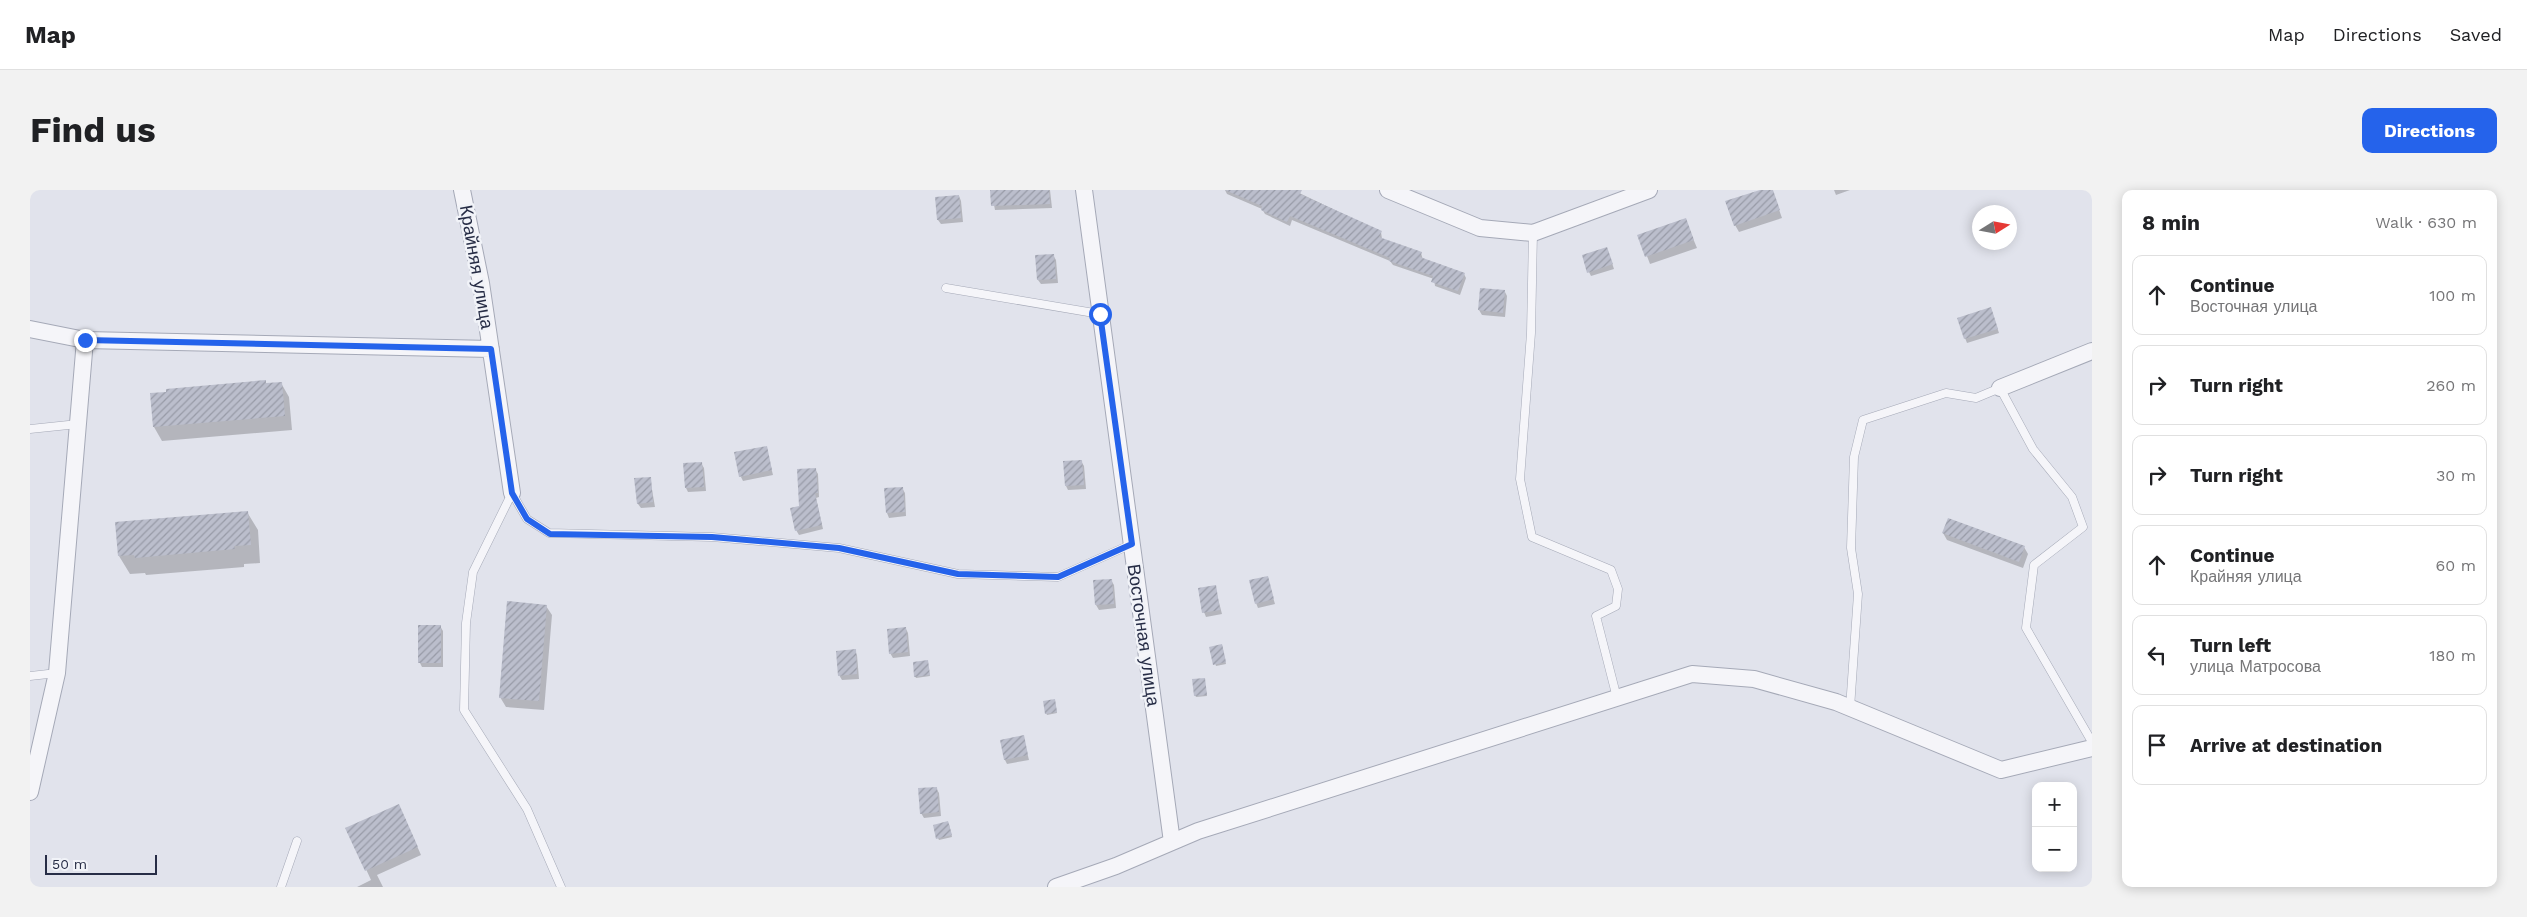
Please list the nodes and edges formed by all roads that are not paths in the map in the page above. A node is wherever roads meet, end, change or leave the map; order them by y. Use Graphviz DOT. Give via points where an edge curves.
graph roads {
  1 [pos="462,190"];
  2 [pos="1084,190"];
  3 [pos="1388,190"];
  4 [pos="1649,190"];
  5 [pos="1533,233"];
  6 [pos="946,288"];
  7 [pos="1100,314"];
  8 [pos="30,329"];
  9 [pos="85,340"];
  10 [pos="491,349"];
  11 [pos="2092,351"];
  12 [pos="2000,388"];
  13 [pos="78,424"];
  14 [pos="30,429"];
  15 [pos="512,493"];
  16 [pos="1132,544"];
  17 [pos="57,673"];
  18 [pos="30,676"];
  19 [pos="1616,698"];
  20 [pos="1850,708"];
  21 [pos="2092,742"];
  22 [pos="2092,748"];
  23 [pos="30,792"];
  24 [pos="297,840"];
  25 [pos="1172,842"];
  26 [pos="281,887"];
  27 [pos="561,887"];
  28 [pos="1056,887"];
  1 -- 10 [label="street, Крайняя улица"];
  2 -- 7 [label="street, Восточная улица"];
  3 -- 5 [label="street" via="1480,228"];
  4 -- 5 [label="street"];
  5 -- 19 [label="lane" via="1529,382 1520,479 1532,537 1611,570 1618,589 1616,606 1596,616"];
  6 -- 7 [label="lane"];
  7 -- 16 [label="street, Восточная улица"];
  8 -- 9 [label="street"];
  9 -- 10 [label="street"];
  9 -- 13 [label="street"];
  10 -- 15 [label="street, Крайняя улица"];
  11 -- 12 [label="street"];
  12 -- 20 [label="lane" via="1976,398 1946,393 1864,420 1854,457 1851,548 1858,594"];
  12 -- 21 [label="lane" via="2033,449 2072,497 2082,527 2034,565 2026,628"];
  13 -- 14 [label="lane"];
  13 -- 17 [label="street"];
  15 -- 16 [label="lane" via="527,519 550,534 712,537 839,548 958,574 1058,577"];
  15 -- 27 [label="lane" via="474,572 466,622 464,710 527,809"];
  16 -- 25 [label="street, Восточная улица"];
  17 -- 18 [label="lane"];
  17 -- 23 [label="street"];
  19 -- 20 [label="street" via="1692,674 1754,679"];
  19 -- 25 [label="street"];
  20 -- 22 [label="street" via="2001,770"];
  24 -- 26 [label="lane"];
  25 -- 28 [label="street"];
}
